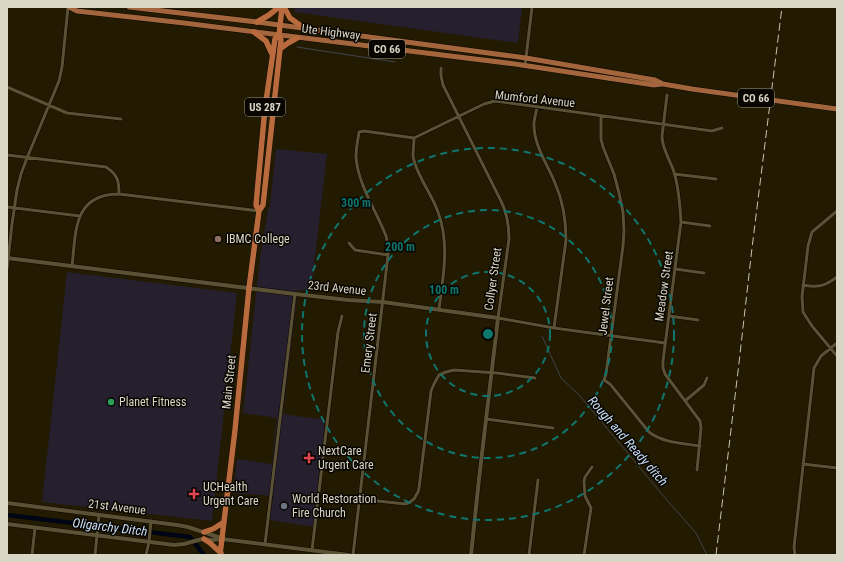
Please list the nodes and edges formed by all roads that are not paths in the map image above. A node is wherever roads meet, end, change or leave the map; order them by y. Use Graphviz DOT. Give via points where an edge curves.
graph roads {
  1 [pos="69,7"];
  2 [pos="129,7"];
  3 [pos="279,7"];
  4 [pos="283,7"];
  5 [pos="532,7"];
  6 [pos="257,22"];
  7 [pos="280,25"];
  8 [pos="304,28"];
  9 [pos="254,32"];
  10 [pos="279,35"];
  11 [pos="297,38"];
  12 [pos="280,49"];
  13 [pos="272,54"];
  14 [pos="526,58"];
  15 [pos="525,66"];
  16 [pos="441,68"];
  17 [pos="663,84"];
  18 [pos="7,87"];
  19 [pos="667,95"];
  20 [pos="49,105"];
  21 [pos="537,107"];
  22 [pos="837,109"];
  23 [pos="601,116"];
  24 [pos="458,117"];
  25 [pos="121,119"];
  26 [pos="664,124"];
  27 [pos="722,128"];
  28 [pos="414,138"];
  29 [pos="7,155"];
  30 [pos="27,158"];
  31 [pos="674,174"];
  32 [pos="716,179"];
  33 [pos="119,194"];
  34 [pos="7,207"];
  35 [pos="14,208"];
  36 [pos="837,210"];
  37 [pos="259,211"];
  38 [pos="80,216"];
  39 [pos="681,222"];
  40 [pos="710,226"];
  41 [pos="349,243"];
  42 [pos="388,255"];
  43 [pos="8,258"];
  44 [pos="72,267"];
  45 [pos="7,269"];
  46 [pos="675,269"];
  47 [pos="704,273"];
  48 [pos="837,277"];
  49 [pos="803,285"];
  50 [pos="249,288"];
  51 [pos="295,294"];
  52 [pos="383,302"];
  53 [pos="439,310"];
  54 [pos="342,316"];
  55 [pos="669,316"];
  56 [pos="498,318"];
  57 [pos="698,320"];
  58 [pos="554,328"];
  59 [pos="576,331"];
  60 [pos="575,336"];
  61 [pos="612,336"];
  62 [pos="665,343"];
  63 [pos="837,343"];
  64 [pos="830,348"];
  65 [pos="837,356"];
  66 [pos="492,373"];
  67 [pos="535,378"];
  68 [pos="707,378"];
  69 [pos="685,401"];
  70 [pos="486,419"];
  71 [pos="553,428"];
  72 [pos="700,446"];
  73 [pos="803,464"];
  74 [pos="592,467"];
  75 [pos="837,468"];
  76 [pos="696,470"];
  77 [pos="538,480"];
  78 [pos="360,499"];
  79 [pos="7,503"];
  80 [pos="99,515"];
  81 [pos="151,521"];
  82 [pos="224,522"];
  83 [pos="7,524"];
  84 [pos="35,528"];
  85 [pos="204,532"];
  86 [pos="97,536"];
  87 [pos="204,539"];
  88 [pos="222,539"];
  89 [pos="149,542"];
  90 [pos="265,544"];
  91 [pos="312,550"];
  92 [pos="220,554"];
  93 [pos="32,555"];
  94 [pos="95,555"];
  95 [pos="146,555"];
  96 [pos="349,555"];
  97 [pos="353,555"];
  98 [pos="472,555"];
  99 [pos="529,555"];
  100 [pos="584,555"];
  101 [pos="795,555"];
  1 -- 9 [label="main road, Ute Highway / CO 66" via="77,11"];
  1 -- 20 [label="street" via="62,67"];
  2 -- 6 [label="main road, Ute Highway / CO 66"];
  3 -- 6 [label="highway"];
  4 -- 7 [label="highway, Main Street / US 287"];
  4 -- 8 [label="highway" via="290,18"];
  5 -- 14 [label="street"];
  6 -- 7 [label="main road, Ute Highway / CO 66"];
  7 -- 8 [label="main road, Ute Highway / CO 66"];
  7 -- 10 [label="highway, Main Street / US 287"];
  8 -- 14 [label="main road, Ute Highway / CO 66"];
  9 -- 10 [label="main road, Ute Highway / CO 66"];
  9 -- 13 [label="highway" via="266,41"];
  10 -- 11 [label="main road, Ute Highway / CO 66"];
  10 -- 12 [label="highway, Main Street / US 287"];
  10 -- 13 [label="highway, Main Street / US 287" via="274,39"];
  11 -- 12 [label="highway"];
  11 -- 15 [label="main road, Ute Highway / CO 66"];
  12 -- 37 [label="highway, Main Street / US 287" via="263,205"];
  13 -- 37 [label="highway, Main Street / US 287" via="256,204"];
  14 -- 15 [label="street"];
  14 -- 17 [label="main road, Ute Highway / CO 66" via="655,80"];
  15 -- 17 [label="main road, Ute Highway / CO 66" via="654,85"];
  16 -- 24 [label="street, Collyer Street" via="443,85"];
  17 -- 22 [label="main road, Ute Highway / CO 66"];
  18 -- 20 [label="street"];
  19 -- 26 [label="street, Meadow Street"];
  20 -- 25 [label="street" via="67,113"];
  20 -- 30 [label="street"];
  21 -- 23 [label="street, Mumford Avenue"];
  21 -- 24 [label="street, Mumford Avenue" via="495,101"];
  21 -- 58 [label="street" via="534,124 536,141 558,191 566,227"];
  23 -- 26 [label="street, Mumford Avenue"];
  23 -- 61 [label="street, Jewel Street" via="601,139 619,193 623,225 623,246"];
  24 -- 28 [label="street, Mumford Avenue"];
  24 -- 56 [label="street, Collyer Street" via="507,215 509,239"];
  26 -- 27 [label="street, Mumford Avenue" via="712,131"];
  26 -- 31 [label="street, Meadow Street" via="662,143"];
  28 -- 42 [label="street, Emery Street" via="359,132 357,166 386,236"];
  28 -- 53 [label="street" via="416,166 438,212 443,231 445,261"];
  29 -- 30 [label="street"];
  30 -- 33 [label="street" via="106,167 117,176"];
  30 -- 35 [label="street"];
  31 -- 32 [label="street"];
  31 -- 39 [label="street, Meadow Street"];
  33 -- 37 [label="street"];
  33 -- 38 [label="street" via="95,198"];
  34 -- 35 [label="street"];
  35 -- 38 [label="street"];
  35 -- 43 [label="street"];
  36 -- 49 [label="street" via="812,232"];
  37 -- 50 [label="highway, Main Street / US 287"];
  38 -- 44 [label="street" via="76,225"];
  39 -- 40 [label="street"];
  39 -- 46 [label="street, Meadow Street"];
  41 -- 42 [label="street" via="354,250"];
  42 -- 52 [label="street, Emery Street"];
  43 -- 44 [label="street, 23rd Avenue"];
  43 -- 45 [label="street"];
  44 -- 50 [label="street, 23rd Avenue"];
  46 -- 47 [label="street"];
  46 -- 55 [label="street, Meadow Street"];
  48 -- 49 [label="street" via="824,285"];
  49 -- 64 [label="street" via="803,312"];
  50 -- 51 [label="street, 23rd Avenue"];
  50 -- 82 [label="highway, Main Street / US 287"];
  51 -- 52 [label="street, 23rd Avenue"];
  51 -- 90 [label="street"];
  52 -- 53 [label="street, 23rd Avenue"];
  52 -- 78 [label="street, Emery Street"];
  53 -- 56 [label="street, 23rd Avenue"];
  54 -- 91 [label="street"];
  55 -- 57 [label="street"];
  55 -- 62 [label="street, Meadow Street"];
  56 -- 58 [label="street, 23rd Avenue"];
  56 -- 66 [label="street, Collyer Street"];
  58 -- 59 [label="street, 23rd Avenue"];
  59 -- 60 [label="street"];
  59 -- 61 [label="street, 23rd Avenue"];
  61 -- 62 [label="street, 23rd Avenue"];
  61 -- 72 [label="street, Jewel Street" via="604,380 655,437"];
  62 -- 69 [label="street, Meadow Street" via="665,374"];
  63 -- 64 [label="street"];
  64 -- 65 [label="street"];
  64 -- 73 [label="street" via="821,356 814,368"];
  66 -- 67 [label="street"];
  66 -- 70 [label="street, Collyer Street"];
  66 -- 78 [label="street" via="454,370 439,375 431,391 419,488 410,502 400,504"];
  68 -- 69 [label="street" via="704,385"];
  69 -- 72 [label="street, Meadow Street" via="700,421"];
  70 -- 71 [label="street"];
  70 -- 98 [label="street, Collyer Street"];
  72 -- 76 [label="street, Meadow Street"];
  73 -- 75 [label="street"];
  73 -- 101 [label="street"];
  74 -- 100 [label="street" via="584,481 585,496 591,508"];
  77 -- 99 [label="street"];
  78 -- 97 [label="street, Emery Street"];
  79 -- 80 [label="street, 21st Avenue"];
  80 -- 81 [label="street, 21st Avenue"];
  80 -- 86 [label="street"];
  81 -- 85 [label="street, 21st Avenue" via="177,524"];
  81 -- 89 [label="street"];
  82 -- 85 [label="highway"];
  82 -- 88 [label="highway, Main Street / US 287"];
  83 -- 84 [label="street, 21st Avenue"];
  84 -- 86 [label="street, 21st Avenue"];
  84 -- 93 [label="street"];
  85 -- 88 [label="street, 21st Avenue"];
  86 -- 89 [label="street, 21st Avenue"];
  86 -- 94 [label="street"];
  87 -- 88 [label="street, 21st Avenue"];
  87 -- 89 [label="street, 21st Avenue" via="174,545"];
  87 -- 92 [label="highway"];
  88 -- 90 [label="street, 21st Avenue"];
  88 -- 92 [label="highway, Main Street / US 287"];
  89 -- 95 [label="street"];
  90 -- 91 [label="street, 21st Avenue"];
  91 -- 96 [label="street, 21st Avenue"];
}
